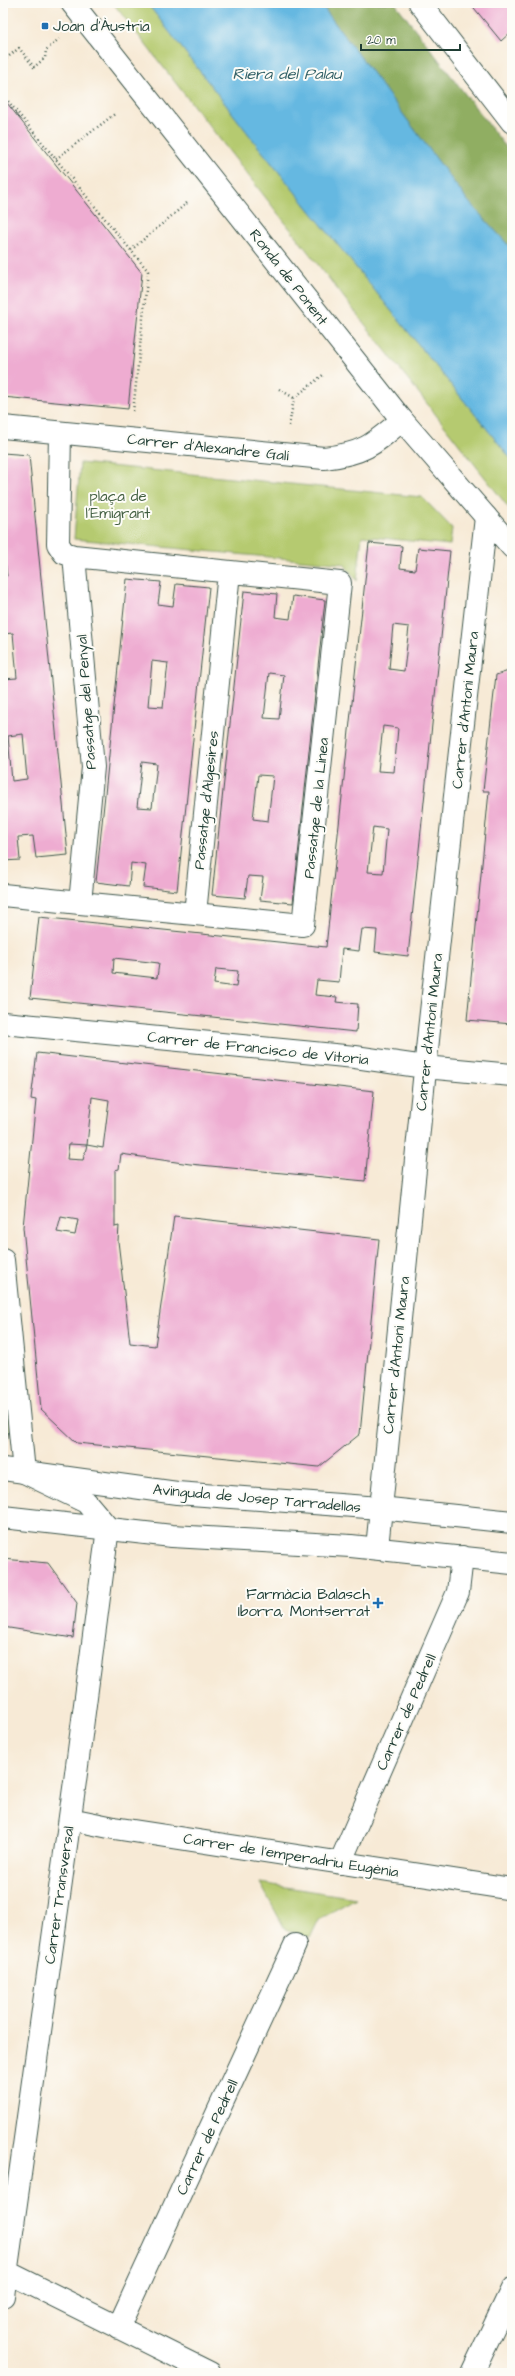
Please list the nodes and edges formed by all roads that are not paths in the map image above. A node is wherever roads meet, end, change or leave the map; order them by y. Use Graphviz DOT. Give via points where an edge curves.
graph roads {
  1 [pos="72,3"];
  2 [pos="420,3"];
  3 [pos="511,118"];
  4 [pos="402,420"];
  5 [pos="3,427"];
  6 [pos="60,432"];
  7 [pos="486,517"];
  8 [pos="512,547"];
  9 [pos="74,556"];
  10 [pos="229,572"];
  11 [pos="3,895"];
  12 [pos="80,903"];
  13 [pos="195,914"];
  14 [pos="3,1023"];
  15 [pos="425,1067"];
  16 [pos="512,1075"];
  17 [pos="3,1260"];
  18 [pos="3,1469"];
  19 [pos="24,1472"];
  20 [pos="380,1508"];
  21 [pos="3,1516"];
  22 [pos="512,1522"];
  23 [pos="108,1528"];
  24 [pos="377,1548"];
  25 [pos="462,1557"];
  26 [pos="512,1562"];
  27 [pos="70,1819"];
  28 [pos="340,1863"];
  29 [pos="512,1889"];
  30 [pos="295,1946"];
  31 [pos="5,2271"];
  32 [pos="512,2289"];
  33 [pos="3,2296"];
  34 [pos="118,2328"];
  35 [pos="210,2373"];
  36 [pos="472,2373"];
  1 -- 4 [label="street, Ronda de Ponent"];
  2 -- 3 [label="street"];
  4 -- 6 [label="street, Carrer d'Alexandre Galí" via="373,445 349,455 324,458"];
  4 -- 7 [label="street, Ronda de Ponent"];
  5 -- 6 [label="street, Carrer d'Alexandre Galí"];
  6 -- 9 [label="street" via="58,544 64,553"];
  7 -- 8 [label="street, Ronda de Ponent"];
  7 -- 15 [label="street, Carrer d'Antoni Maura"];
  9 -- 10 [label="street"];
  9 -- 12 [label="street, Passatge del Penyal" via="93,767"];
  10 -- 13 [label="street, Passatge d'Algesires"];
  10 -- 13 [label="street, Passatge de la Linea" via="340,583 303,925"];
  11 -- 12 [label="street"];
  12 -- 13 [label="street"];
  14 -- 15 [label="street, Carrer de Francisco de Vitoria" via="356,1057"];
  15 -- 16 [label="street, Carrer de Francisco de Vitoria"];
  15 -- 20 [label="street, Carrer d'Antoni Maura"];
  17 -- 19 [label="street"];
  18 -- 19 [label="street, Avinguda de Josep Tarradellas"];
  19 -- 20 [label="street, Avinguda de Josep Tarradellas" via="177,1493"];
  19 -- 23 [label="street" via="86,1502"];
  20 -- 22 [label="street, Avinguda de Josep Tarradellas"];
  20 -- 24 [label="street, Carrer d'Antoni Maura"];
  21 -- 23 [label="street"];
  23 -- 24 [label="street" via="172,1536"];
  23 -- 27 [label="street, Carrer Transversal"];
  24 -- 25 [label="street"];
  25 -- 26 [label="street"];
  25 -- 28 [label="street, Carrer de Pedrell" via="458,1592"];
  27 -- 28 [label="street, Carrer de l'emperadriu Eugènia"];
  27 -- 31 [label="street, Carrer Transversal"];
  28 -- 29 [label="street, Carrer de l'emperadriu Eugènia"];
  30 -- 34 [label="street, Carrer de Pedrell"];
  31 -- 33 [label="street, Carrer Transversal"];
  31 -- 34 [label="street"];
  32 -- 36 [label="street"];
  34 -- 35 [label="street"];
}
